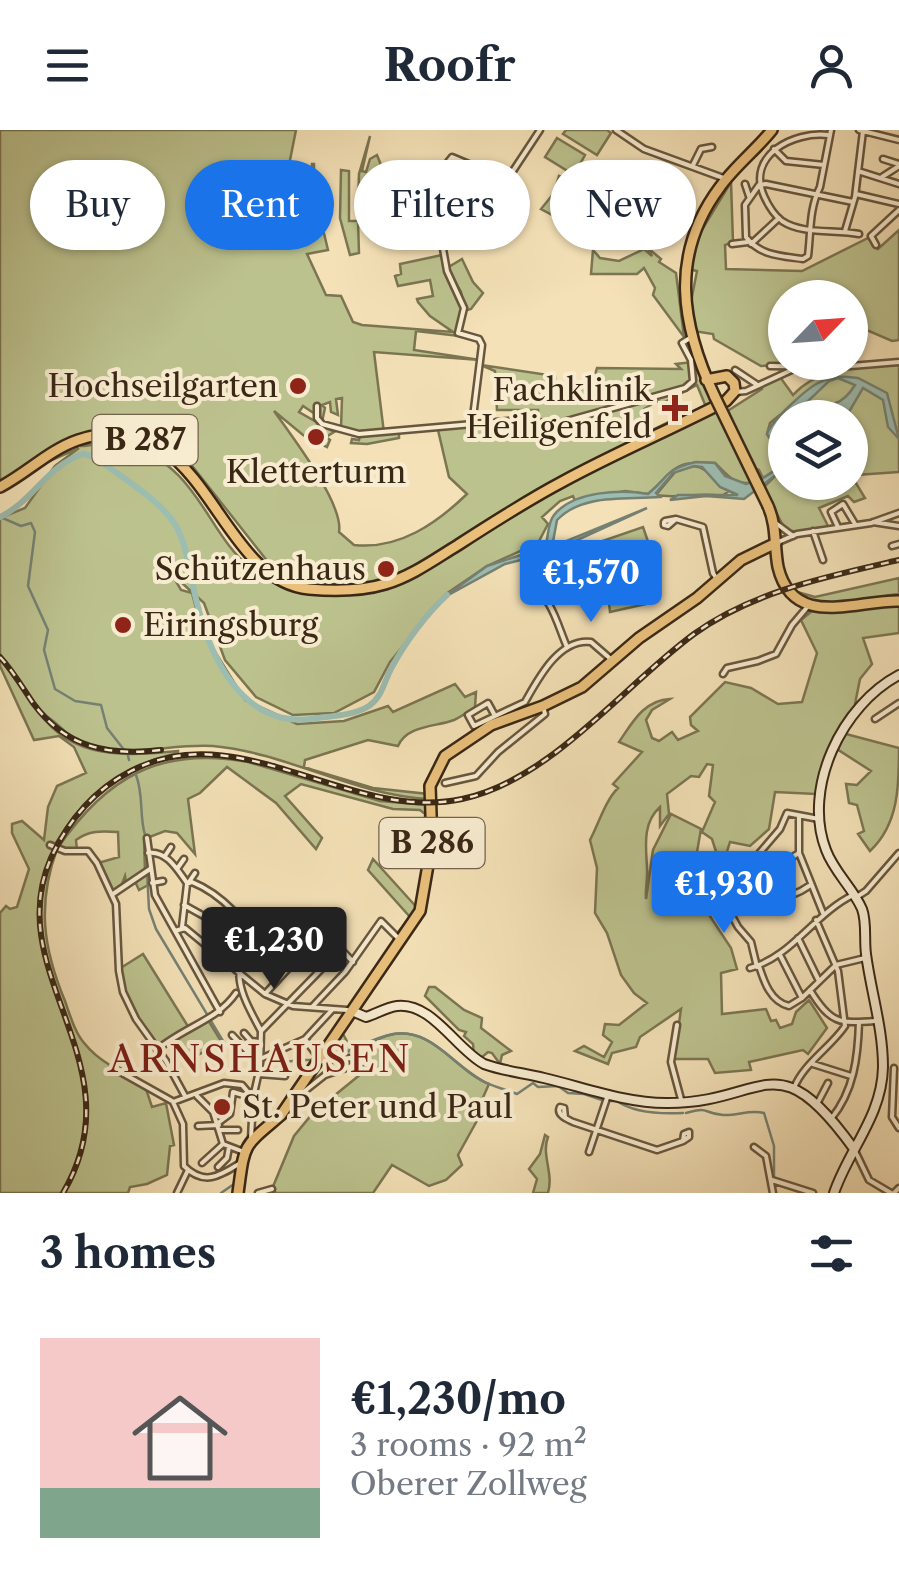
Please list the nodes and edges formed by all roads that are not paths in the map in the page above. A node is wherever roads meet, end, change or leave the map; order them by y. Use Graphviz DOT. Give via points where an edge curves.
graph roads {
  1 [pos="540,130"];
  2 [pos="616,130"];
  3 [pos="772,130"];
  4 [pos="863,130"];
  5 [pos="830,133"];
  6 [pos="899,140"];
  7 [pos="712,147"];
  8 [pos="774,149"];
  9 [pos="883,159"];
  10 [pos="676,160"];
  11 [pos="695,160"];
  12 [pos="824,165"];
  13 [pos="899,165"];
  14 [pos="696,166"];
  15 [pos="858,171"];
  16 [pos="881,178"];
  17 [pos="726,179"];
  18 [pos="746,184"];
  19 [pos="899,184"];
  20 [pos="760,185"];
  21 [pos="817,194"];
  22 [pos="856,194"];
  23 [pos="749,196"];
  24 [pos="852,202"];
  25 [pos="899,207"];
  26 [pos="779,218"];
  27 [pos="810,229"];
  28 [pos="845,231"];
  29 [pos="859,234"];
  30 [pos="749,243"];
  31 [pos="732,244"];
  32 [pos="876,245"];
  33 [pos="690,338"];
  34 [pos="899,362"];
  35 [pos="868,364"];
  36 [pos="735,370"];
  37 [pos="711,378"];
  38 [pos="770,380"];
  39 [pos="758,385"];
  40 [pos="735,391"];
  41 [pos="317,406"];
  42 [pos="472,426"];
  43 [pos="0,487"];
  44 [pos="899,514"];
  45 [pos="773,518"];
  46 [pos="676,519"];
  47 [pos="873,522"];
  48 [pos="855,524"];
  49 [pos="899,526"];
  50 [pos="838,527"];
  51 [pos="813,531"];
  52 [pos="793,536"];
  53 [pos="899,544"];
  54 [pos="892,546"];
  55 [pos="767,547"];
  56 [pos="823,560"];
  57 [pos="777,561"];
  58 [pos="718,581"];
  59 [pos="529,584"];
  60 [pos="899,601"];
  61 [pos="809,605"];
  62 [pos="567,647"];
  63 [pos="613,661"];
  64 [pos="722,674"];
  65 [pos="899,675"];
  66 [pos="899,684"];
  67 [pos="874,690"];
  68 [pos="899,703"];
  69 [pos="541,707"];
  70 [pos="494,714"];
  71 [pos="874,719"];
  72 [pos="446,783"];
  73 [pos="800,817"];
  74 [pos="819,820"];
  75 [pos="147,838"];
  76 [pos="50,845"];
  77 [pos="171,847"];
  78 [pos="899,852"];
  79 [pos="148,853"];
  80 [pos="799,853"];
  81 [pos="164,856"];
  82 [pos="184,859"];
  83 [pos="750,864"];
  84 [pos="177,869"];
  85 [pos="148,870"];
  86 [pos="195,873"];
  87 [pos="163,881"];
  88 [pos="188,882"];
  89 [pos="152,883"];
  90 [pos="734,886"];
  91 [pos="810,886"];
  92 [pos="112,894"];
  93 [pos="720,894"];
  94 [pos="854,896"];
  95 [pos="724,902"];
  96 [pos="184,905"];
  97 [pos="823,913"];
  98 [pos="816,920"];
  99 [pos="182,927"];
  100 [pos="248,928"];
  101 [pos="175,931"];
  102 [pos="403,937"];
  103 [pos="798,938"];
  104 [pos="335,943"];
  105 [pos="243,949"];
  106 [pos="341,949"];
  107 [pos="780,955"];
  108 [pos="297,958"];
  109 [pos="866,958"];
  110 [pos="353,962"];
  111 [pos="836,965"];
  112 [pos="755,967"];
  113 [pos="237,970"];
  114 [pos="284,973"];
  115 [pos="820,981"];
  116 [pos="810,990"];
  117 [pos="236,993"];
  118 [pos="265,994"];
  119 [pos="802,998"];
  120 [pos="288,1004"];
  121 [pos="312,1007"];
  122 [pos="333,1008"];
  123 [pos="352,1011"];
  124 [pos="220,1012"];
  125 [pos="880,1020"];
  126 [pos="845,1022"];
  127 [pos="860,1022"];
  128 [pos="677,1025"];
  129 [pos="261,1031"];
  130 [pos="244,1033"];
  131 [pos="232,1035"];
  132 [pos="305,1039"];
  133 [pos="259,1042"];
  134 [pos="157,1050"];
  135 [pos="318,1058"];
  136 [pos="813,1064"];
  137 [pos="260,1066"];
  138 [pos="115,1068"];
  139 [pos="894,1068"];
  140 [pos="285,1076"];
  141 [pos="853,1076"];
  142 [pos="828,1083"];
  143 [pos="794,1088"];
  144 [pos="302,1094"];
  145 [pos="608,1094"];
  146 [pos="186,1096"];
  147 [pos="197,1096"];
  148 [pos="253,1098"];
  149 [pos="173,1102"];
  150 [pos="682,1102"];
  151 [pos="817,1104"];
  152 [pos="566,1118"];
  153 [pos="831,1119"];
  154 [pos="198,1126"];
  155 [pos="219,1126"];
  156 [pos="899,1128"];
  157 [pos="238,1130"];
  158 [pos="598,1130"];
  159 [pos="251,1139"];
  160 [pos="683,1141"];
  161 [pos="223,1144"];
  162 [pos="229,1147"];
  163 [pos="754,1148"];
  164 [pos="854,1149"];
  165 [pos="589,1152"];
  166 [pos="243,1157"];
  167 [pos="202,1163"];
  168 [pos="218,1167"];
  169 [pos="188,1170"];
  170 [pos="773,1180"];
  171 [pos="272,1188"];
  172 [pos="879,1191"];
  173 [pos="895,1192"];
  174 [pos="176,1193"];
  175 [pos="238,1193"];
  176 [pos="258,1193"];
  177 [pos="773,1193"];
  178 [pos="813,1193"];
  179 [pos="834,1193"];
  1 -- 42 [label="street" via="504,179 452,157 448,162 438,221 447,270 464,308 458,334 482,344"];
  2 -- 10 [label="street"];
  3 -- 17 [label="main road"];
  4 -- 6 [label="street"];
  4 -- 15 [label="street"];
  5 -- 8 [label="street"];
  5 -- 12 [label="street"];
  7 -- 11 [label="street"];
  8 -- 12 [label="street" via="786,160"];
  8 -- 20 [label="street" via="758,174"];
  9 -- 13 [label="street"];
  12 -- 21 [label="street"];
  13 -- 16 [label="street"];
  14 -- 17 [label="street"];
  15 -- 16 [label="street"];
  15 -- 22 [label="street"];
  16 -- 19 [label="street"];
  17 -- 33 [label="main road" via="692,246 685,298"];
  18 -- 23 [label="street"];
  20 -- 21 [label="street"];
  20 -- 23 [label="street"];
  20 -- 26 [label="street"];
  21 -- 24 [label="street"];
  21 -- 27 [label="street"];
  22 -- 24 [label="street"];
  22 -- 25 [label="street"];
  23 -- 30 [label="street" via="743,216"];
  24 -- 28 [label="street"];
  25 -- 32 [label="street" via="870,236"];
  26 -- 27 [label="street"];
  26 -- 30 [label="street"];
  27 -- 28 [label="street"];
  27 -- 30 [label="street" via="803,259"];
  28 -- 29 [label="street"];
  30 -- 31 [label="street"];
  33 -- 37 [label="main road"];
  33 -- 42 [label="street" via="682,345 692,380 679,392 556,424"];
  34 -- 35 [label="street"];
  36 -- 39 [label="street"];
  37 -- 40 [label="main road" via="730,377"];
  37 -- 45 [label="main road, bridge"];
  38 -- 39 [label="street"];
  39 -- 40 [label="street"];
  40 -- 43 [label="main road, B 287" via="714,408 565,480 411,573 360,588 300,588 271,574 182,466 138,438 110,434 72,442"];
  41 -- 42 [label="street" via="322,424 358,434"];
  44 -- 47 [label="street"];
  45 -- 52 [label="street"];
  45 -- 55 [label="main road"];
  46 -- 58 [label="street" via="703,527"];
  47 -- 48 [label="street"];
  47 -- 49 [label="street"];
  48 -- 50 [label="street"];
  48 -- 50 [label="street" via="842,504 831,512"];
  50 -- 51 [label="street"];
  51 -- 52 [label="street"];
  51 -- 56 [label="street"];
  52 -- 55 [label="street"];
  53 -- 54 [label="street"];
  55 -- 57 [label="main road"];
  55 -- 57 [label="main road"];
  55 -- 58 [label="main road, B 286"];
  57 -- 61 [label="main road" via="786,586"];
  58 -- 63 [label="main road, B 286"];
  59 -- 62 [label="street" via="552,610 546,614 554,617"];
  60 -- 61 [label="main road"];
  61 -- 64 [label="street" via="778,652"];
  62 -- 63 [label="street" via="591,642"];
  62 -- 70 [label="street" via="534,681 525,702"];
  63 -- 69 [label="main road, B 286" via="588,684"];
  65 -- 67 [label="street"];
  66 -- 67 [label="street"];
  67 -- 74 [label="street" via="824,767"];
  68 -- 71 [label="street"];
  69 -- 72 [label="street" via="536,724 476,776"];
  69 -- 102 [label="main road, B 286" via="484,730 437,767 428,794 432,842 424,901"];
  70 -- 70 [label="street" via="474,726 468,715 488,703"];
  73 -- 74 [label="street"];
  73 -- 80 [label="street"];
  73 -- 83 [label="street" via="787,814"];
  74 -- 94 [label="street" via="828,855"];
  75 -- 79 [label="street"];
  76 -- 92 [label="street" via="92,853"];
  77 -- 81 [label="street"];
  78 -- 94 [label="street"];
  79 -- 81 [label="street"];
  79 -- 85 [label="street"];
  80 -- 83 [label="street" via="771,870"];
  80 -- 91 [label="street"];
  81 -- 84 [label="street"];
  82 -- 84 [label="street"];
  83 -- 90 [label="street" via="742,863"];
  84 -- 88 [label="street"];
  85 -- 89 [label="street"];
  85 -- 92 [label="street"];
  86 -- 88 [label="street"];
  87 -- 89 [label="street"];
  88 -- 96 [label="street"];
  88 -- 100 [label="street" via="217,896"];
  89 -- 101 [label="street"];
  90 -- 91 [label="street" via="767,899"];
  90 -- 95 [label="street"];
  91 -- 97 [label="street"];
  92 -- 134 [label="street" via="124,992"];
  93 -- 95 [label="street"];
  94 -- 97 [label="street"];
  94 -- 109 [label="street" via="864,915"];
  95 -- 112 [label="street" via="750,940"];
  96 -- 99 [label="street"];
  96 -- 105 [label="street"];
  97 -- 98 [label="street"];
  98 -- 103 [label="street"];
  98 -- 111 [label="street"];
  99 -- 101 [label="street"];
  99 -- 113 [label="street"];
  100 -- 105 [label="street"];
  100 -- 114 [label="street"];
  101 -- 124 [label="street"];
  102 -- 110 [label="street" via="381,921"];
  102 -- 123 [label="main road, B 286"];
  103 -- 107 [label="street"];
  103 -- 115 [label="street"];
  104 -- 106 [label="street"];
  105 -- 113 [label="street"];
  106 -- 110 [label="street"];
  106 -- 120 [label="street"];
  107 -- 112 [label="street"];
  107 -- 119 [label="street"];
  108 -- 114 [label="street"];
  109 -- 111 [label="street"];
  109 -- 125 [label="street"];
  110 -- 121 [label="street"];
  111 -- 115 [label="street"];
  111 -- 126 [label="street"];
  112 -- 119 [label="street" via="778,1002 789,1006"];
  113 -- 118 [label="street"];
  113 -- 129 [label="street"];
  114 -- 118 [label="street"];
  115 -- 116 [label="street"];
  116 -- 119 [label="street"];
  116 -- 126 [label="street" via="825,1014"];
  117 -- 124 [label="street"];
  118 -- 120 [label="street"];
  120 -- 121 [label="street"];
  120 -- 129 [label="street"];
  121 -- 122 [label="street"];
  122 -- 123 [label="street"];
  122 -- 132 [label="street"];
  123 -- 135 [label="main road, B 286"];
  123 -- 145 [label="street" via="366,1017 411,1007 496,1068"];
  124 -- 134 [label="street"];
  125 -- 127 [label="street"];
  125 -- 164 [label="street" via="881,1090"];
  126 -- 127 [label="street"];
  126 -- 136 [label="street"];
  127 -- 141 [label="street"];
  128 -- 150 [label="street" via="671,1062"];
  129 -- 133 [label="street"];
  130 -- 133 [label="street"];
  131 -- 137 [label="street"];
  132 -- 135 [label="street"];
  132 -- 137 [label="street"];
  133 -- 137 [label="street"];
  134 -- 146 [label="street"];
  135 -- 144 [label="street" via="364,1062 325,1075"];
  135 -- 159 [label="main road, B 286" via="281,1115"];
  136 -- 141 [label="street"];
  136 -- 143 [label="street"];
  137 -- 140 [label="street"];
  137 -- 148 [label="street"];
  138 -- 149 [label="street"];
  139 -- 156 [label="street" via="892,1116"];
  141 -- 153 [label="street"];
  142 -- 151 [label="street"];
  143 -- 150 [label="street" via="769,1083"];
  143 -- 151 [label="street"];
  145 -- 150 [label="street"];
  145 -- 158 [label="street"];
  146 -- 147 [label="street"];
  146 -- 149 [label="street"];
  147 -- 148 [label="street" via="224,1083 242,1085"];
  147 -- 155 [label="street"];
  148 -- 155 [label="street" via="232,1093 230,1114"];
  148 -- 159 [label="street"];
  149 -- 169 [label="street"];
  151 -- 153 [label="street"];
  152 -- 158 [label="street"];
  153 -- 164 [label="street"];
  154 -- 155 [label="street"];
  155 -- 157 [label="street"];
  155 -- 161 [label="street"];
  158 -- 160 [label="street" via="657,1150"];
  158 -- 165 [label="street"];
  159 -- 166 [label="main road, B 286"];
  161 -- 162 [label="street"];
  161 -- 167 [label="street"];
  162 -- 166 [label="street"];
  162 -- 168 [label="street"];
  163 -- 170 [label="street" via="766,1156"];
  164 -- 172 [label="street"];
  164 -- 179 [label="street"];
  166 -- 169 [label="street" via="215,1178"];
  166 -- 175 [label="main road, B 286"];
  169 -- 174 [label="street"];
  170 -- 177 [label="street"];
  170 -- 178 [label="street"];
  171 -- 176 [label="street"];
  172 -- 173 [label="street"];
}
